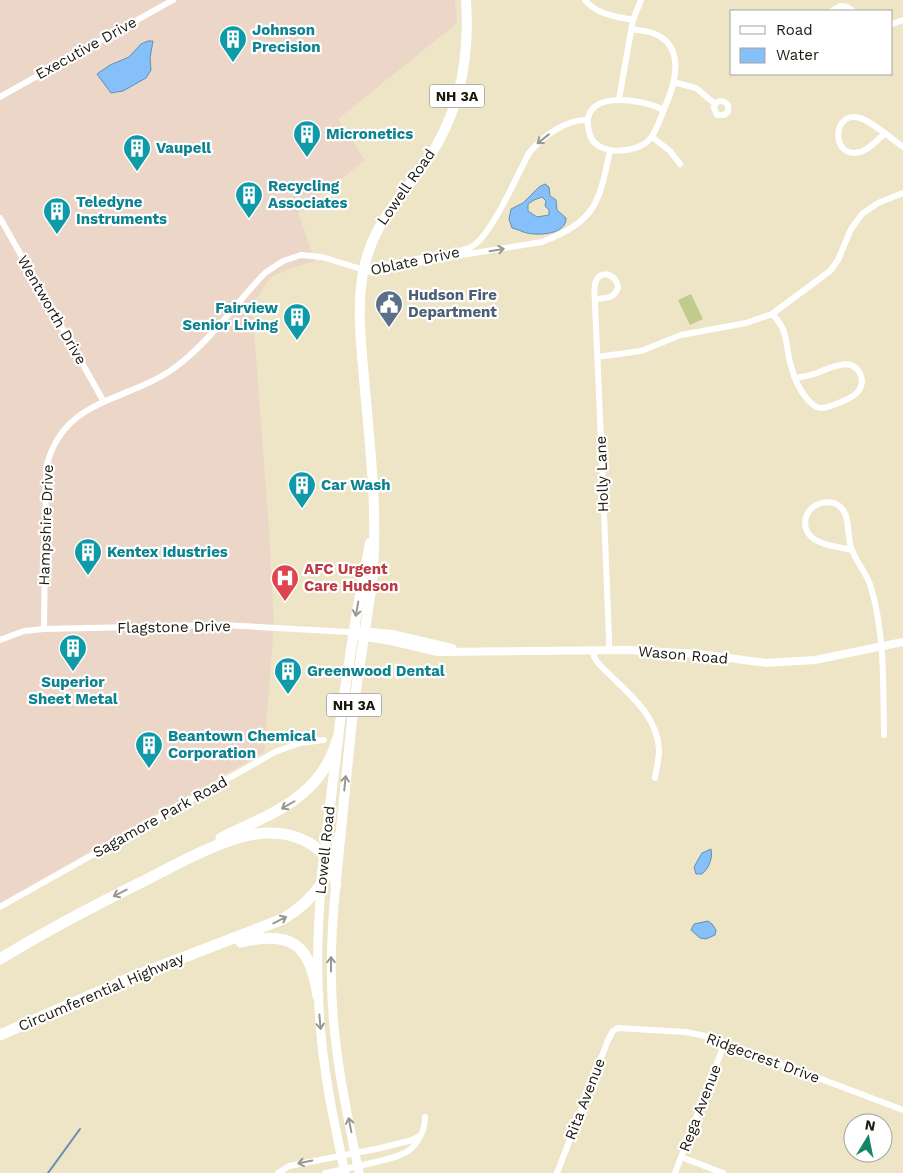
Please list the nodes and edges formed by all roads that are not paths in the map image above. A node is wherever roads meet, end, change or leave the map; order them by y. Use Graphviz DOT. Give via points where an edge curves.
graph roads {
  1 [pos="173,0"];
  2 [pos="466,0"];
  3 [pos="585,0"];
  4 [pos="641,0"];
  5 [pos="833,10"];
  6 [pos="851,10"];
  7 [pos="632,20"];
  8 [pos="631,29"];
  9 [pos="673,82"];
  10 [pos="0,97"];
  11 [pos="619,99"];
  12 [pos="715,104"];
  13 [pos="664,110"];
  14 [pos="587,120"];
  15 [pos="885,134"];
  16 [pos="652,137"];
  17 [pos="903,147"];
  18 [pos="610,151"];
  19 [pos="680,164"];
  20 [pos="903,193"];
  21 [pos="0,218"];
  22 [pos="478,242"];
  23 [pos="480,253"];
  24 [pos="363,271"];
  25 [pos="595,299"];
  26 [pos="772,314"];
  27 [pos="597,357"];
  28 [pos="795,378"];
  29 [pos="104,402"];
  30 [pos="374,527"];
  31 [pos="852,550"];
  32 [pos="44,629"];
  33 [pos="352,632"];
  34 [pos="364,634"];
  35 [pos="0,640"];
  36 [pos="903,642"];
  37 [pos="881,645"];
  38 [pos="593,650"];
  39 [pos="610,650"];
  40 [pos="884,735"];
  41 [pos="324,740"];
  42 [pos="337,740"];
  43 [pos="655,778"];
  44 [pos="340,836"];
  45 [pos="324,855"];
  46 [pos="331,866"];
  47 [pos="163,871"];
  48 [pos="336,884"];
  49 [pos="321,886"];
  50 [pos="0,907"];
  51 [pos="202,950"];
  52 [pos="0,959"];
  53 [pos="318,996"];
  54 [pos="618,1028"];
  55 [pos="0,1035"];
  56 [pos="725,1042"];
  57 [pos="903,1110"];
  58 [pos="425,1117"];
  59 [pos="420,1136"];
  60 [pos="356,1153"];
  61 [pos="341,1155"];
  62 [pos="681,1157"];
  63 [pos="359,1169"];
  64 [pos="344,1171"];
  65 [pos="278,1173"];
  66 [pos="325,1173"];
  67 [pos="558,1173"];
  68 [pos="675,1173"];
  69 [pos="724,1173"];
  1 -- 10 [label="street, Executive Drive"];
  2 -- 24 [label="main road, Lowell Road / NH 3A" via="464,63 450,117 429,157 374,234"];
  3 -- 7 [label="street" via="604,14"];
  4 -- 7 [label="street"];
  5 -- 6 [label="street" via="844,6"];
  7 -- 8 [label="street"];
  8 -- 9 [label="street" via="655,34 672,49 676,60"];
  8 -- 11 [label="street"];
  9 -- 12 [label="street" via="698,89"];
  9 -- 13 [label="street"];
  11 -- 13 [label="street"];
  11 -- 14 [label="street" via="598,104"];
  13 -- 16 [label="street"];
  14 -- 18 [label="street" via="592,140"];
  14 -- 22 [label="street, one-way" via="556,130 536,145 494,221"];
  15 -- 15 [label="street" via="864,119 855,117 842,123 837,136 844,149 855,153 864,151"];
  15 -- 17 [label="street"];
  16 -- 18 [label="street" via="643,145"];
  16 -- 19 [label="street"];
  23 -- 18 [label="street, Oblate Drive, one-way" via="542,242 578,223 597,202"];
  20 -- 26 [label="street" via="862,214 851,228 830,271"];
  21 -- 29 [label="street, Wentworth Drive"];
  22 -- 23 [label="street, Oblate Drive"];
  22 -- 24 [label="street, Oblate Drive" via="460,251"];
  23 -- 24 [label="street, Oblate Drive" via="382,272"];
  24 -- 29 [label="street, Hampshire Drive" via="315,256 296,256 283,261 265,272 180,364 160,377"];
  24 -- 30 [label="main road, Lowell Road / NH 3A" via="360,321"];
  25 -- 25 [label="street, Holly Lane" via="597,279 607,274 614,277 618,284 617,292 611,297"];
  25 -- 27 [label="street, Holly Lane"];
  26 -- 27 [label="street" via="746,323 681,334 641,351"];
  26 -- 28 [label="street" via="786,334"];
  27 -- 39 [label="street, Holly Lane"];
  28 -- 28 [label="street" via="809,401 822,408 853,397 862,383 857,370 843,364"];
  29 -- 32 [label="street, Hampshire Drive" via="67,425 49,456 45,480"];
  30 -- 33 [label="main road, Lowell Road / NH 3A, one-way"];
  30 -- 34 [label="main road, Lowell Road / NH 3A" via="372,577"];
  31 -- 31 [label="street" via="847,520 841,508 825,502 813,507 806,519 810,536 818,542"];
  31 -- 37 [label="street" via="870,585"];
  32 -- 33 [label="street, Flagstone Drive" via="224,625"];
  32 -- 35 [label="street, Flagstone Drive" via="24,631"];
  33 -- 34 [label="street, Wason Road"];
  33 -- 42 [label="main road, Lowell Road / NH 3A"];
  34 -- 38 [label="street, Wason Road" via="438,652"];
  44 -- 34 [label="main road, Lowell Road / NH 3A, one-way"];
  36 -- 37 [label="street, Wason Road"];
  37 -- 39 [label="street, Wason Road" via="815,660 785,663 674,652"];
  37 -- 40 [label="street"];
  38 -- 39 [label="street, Wason Road"];
  38 -- 43 [label="street" via="596,661 642,707 652,722 659,752"];
  41 -- 50 [label="street, Sagamore Park Road" via="300,743 275,752"];
  42 -- 45 [label="main road, Lowell Road / NH 3A"];
  42 -- 47 [label="highway, one-way" via="322,774 299,798"];
  44 -- 46 [label="highway"];
  44 -- 48 [label="main road, Lowell Road / NH 3A"];
  45 -- 46 [label="highway"];
  45 -- 47 [label="highway" via="297,837 263,834 229,842"];
  45 -- 49 [label="main road, Lowell Road / NH 3A"];
  46 -- 48 [label="highway"];
  46 -- 49 [label="highway"];
  47 -- 52 [label="highway, one-way"];
  60 -- 48 [label="main road, Lowell Road / NH 3A, one-way" via="340,1071 333,1012 331,940"];
  51 -- 49 [label="highway, one-way" via="283,919"];
  49 -- 53 [label="main road, Lowell Road / NH 3A"];
  51 -- 53 [label="highway" via="251,940 287,940 308,958"];
  51 -- 55 [label="highway, Circumferential Highway"];
  53 -- 61 [label="main road, Lowell Road / NH 3A, one-way" via="323,1056"];
  54 -- 56 [label="street, Ridgecrest Drive" via="686,1032"];
  54 -- 67 [label="street, Rita Avenue" via="608,1040"];
  56 -- 57 [label="street, Ridgecrest Drive"];
  56 -- 62 [label="street, Rega Avenue"];
  58 -- 59 [label="street"];
  59 -- 60 [label="street" via="396,1145"];
  59 -- 63 [label="street" via="404,1154"];
  60 -- 61 [label="street"];
  60 -- 63 [label="main road, Lowell Road / NH 3A"];
  61 -- 64 [label="main road, Lowell Road / NH 3A"];
  61 -- 65 [label="street, one-way" via="289,1166"];
  62 -- 68 [label="street, Rega Avenue"];
  62 -- 69 [label="street"];
  63 -- 64 [label="street"];
  64 -- 66 [label="street"];
}
